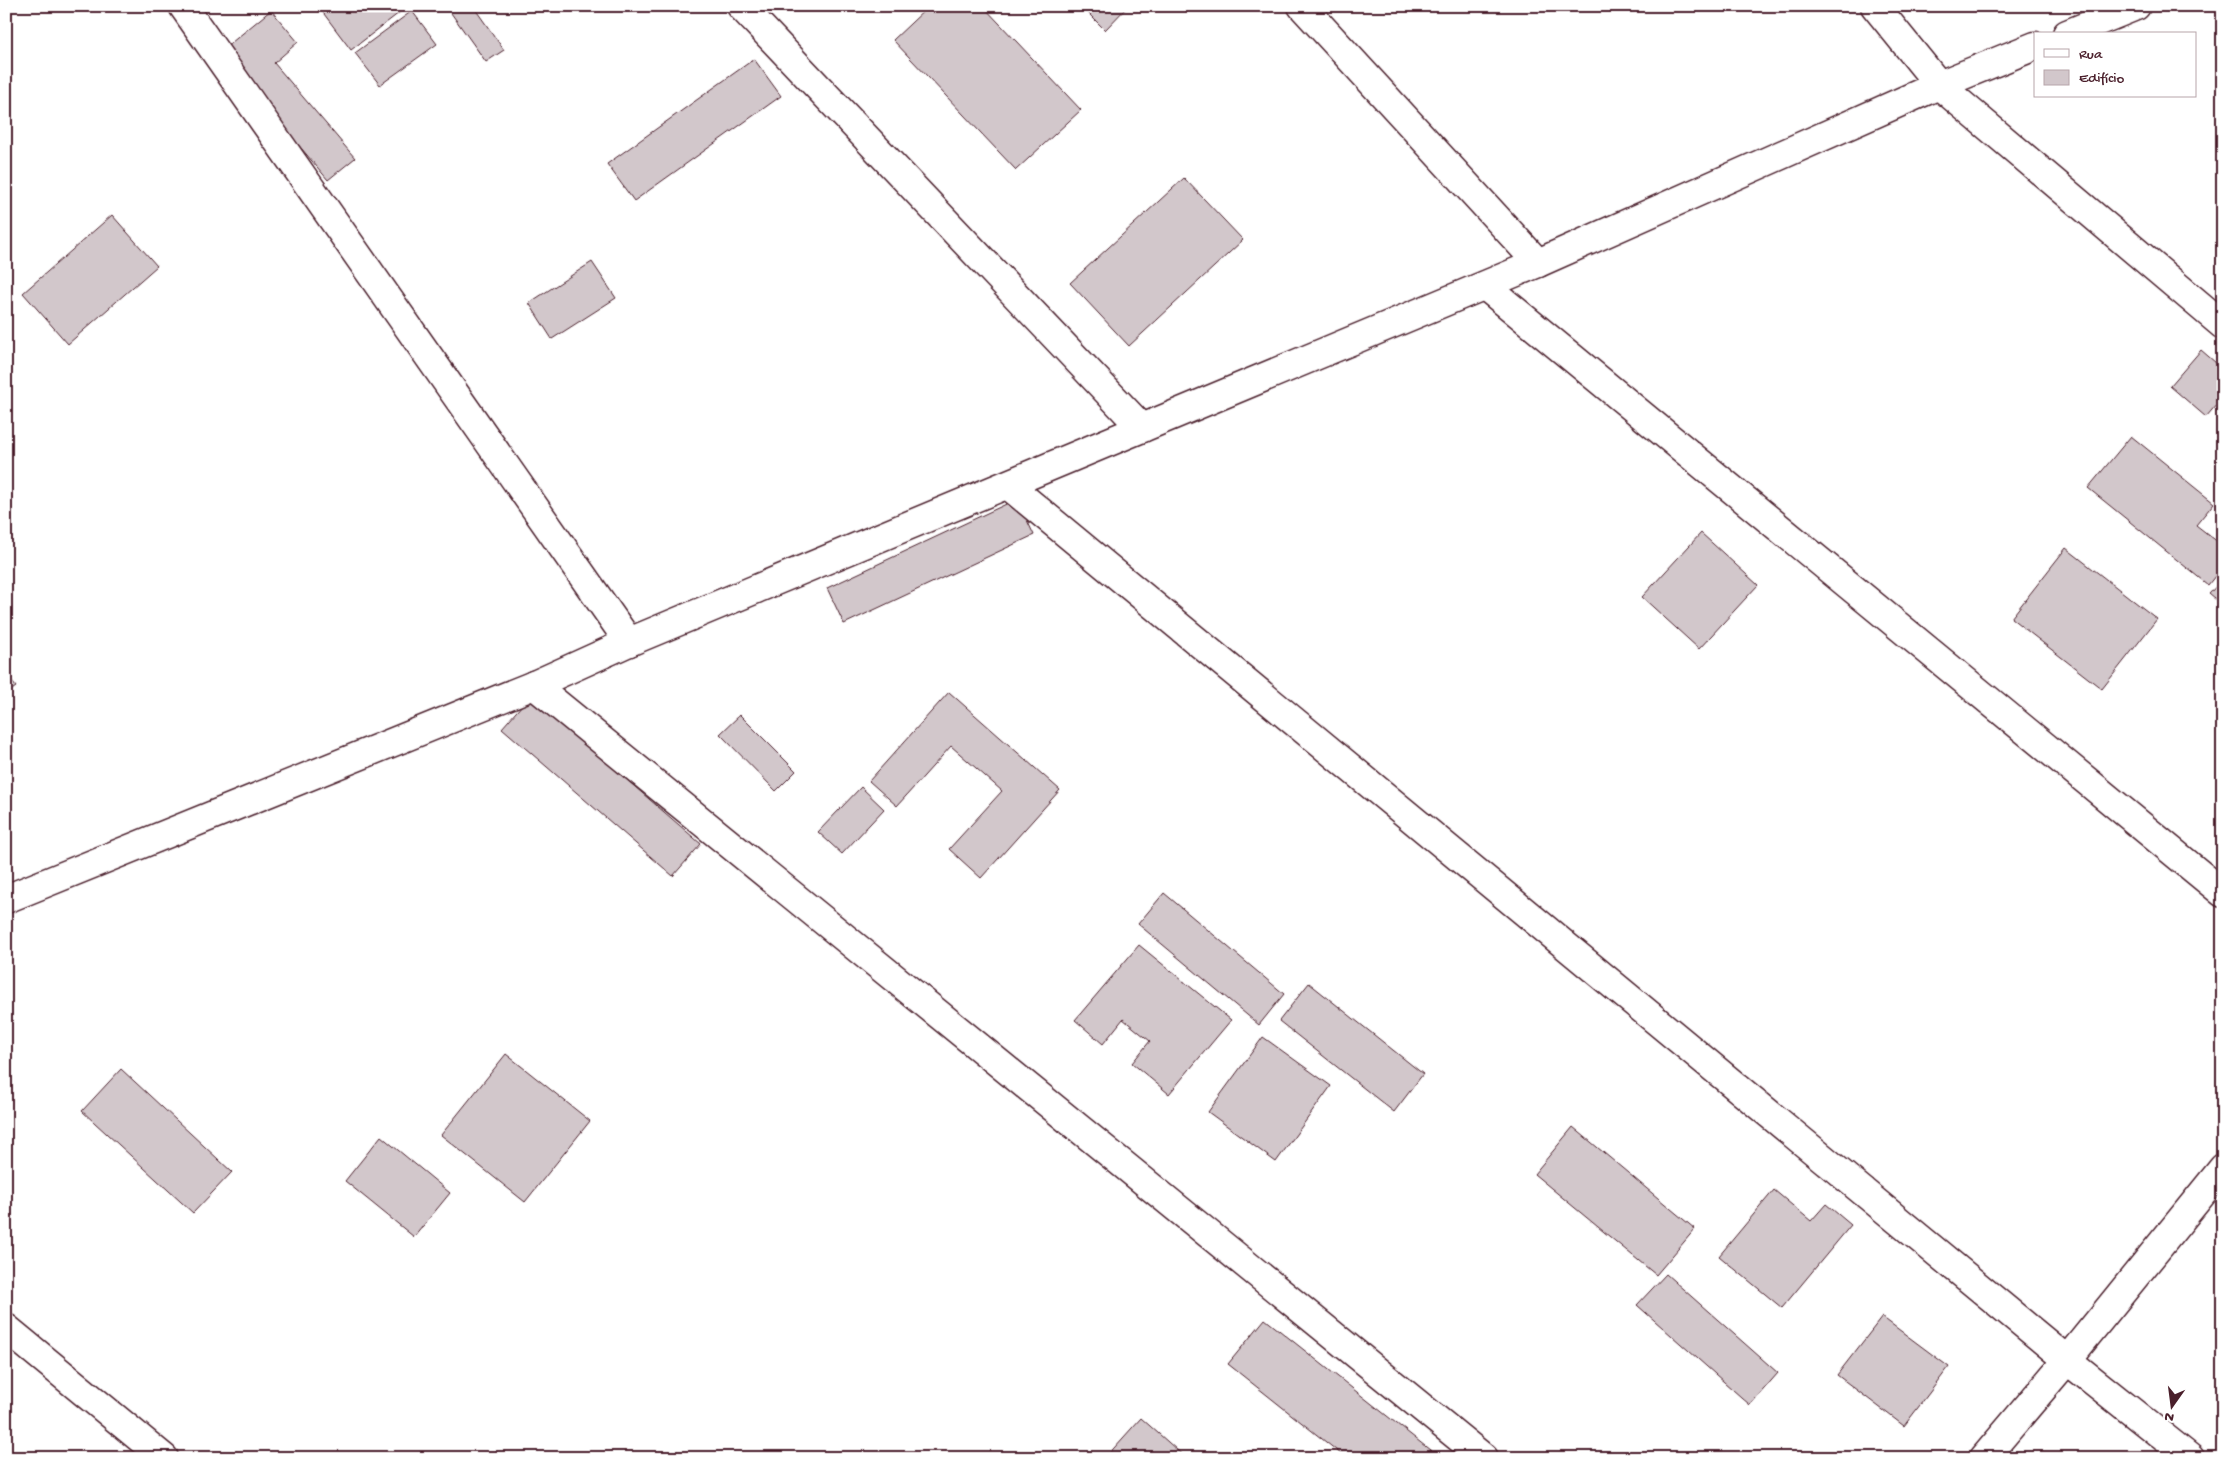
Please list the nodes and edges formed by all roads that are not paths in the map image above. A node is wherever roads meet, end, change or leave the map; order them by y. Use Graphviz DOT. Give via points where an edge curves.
graph roads {
  1 [pos="183,6"];
  2 [pos="741,6"];
  3 [pos="1302,6"];
  4 [pos="1876,6"];
  5 [pos="2136,6"];
  6 [pos="2072,32"];
  7 [pos="2034,46"];
  8 [pos="1940,85"];
  9 [pos="1538,263"];
  10 [pos="1485,286"];
  11 [pos="2223,325"];
  12 [pos="1142,428"];
  13 [pos="1008,485"];
  14 [pos="629,642"];
  15 [pos="534,685"];
  16 [pos="2223,893"];
  17 [pos="6,899"];
  18 [pos="2223,1168"];
  19 [pos="6,1328"];
  20 [pos="2067,1360"];
  21 [pos="164,1458"];
  22 [pos="1484,1458"];
  23 [pos="1984,1458"];
  24 [pos="2190,1458"];
  1 -- 14 [label="street"];
  2 -- 12 [label="street"];
  3 -- 9 [label="street"];
  4 -- 8 [label="street"];
  5 -- 6 [label="street"];
  7 -- 8 [label="street"];
  8 -- 9 [label="street"];
  8 -- 11 [label="street"];
  9 -- 10 [label="street"];
  10 -- 12 [label="street"];
  10 -- 16 [label="street"];
  12 -- 13 [label="street"];
  13 -- 14 [label="street"];
  13 -- 20 [label="street"];
  14 -- 15 [label="street"];
  15 -- 17 [label="street"];
  15 -- 22 [label="street"];
  18 -- 20 [label="street"];
  19 -- 21 [label="street"];
  20 -- 23 [label="street"];
  20 -- 24 [label="street"];
}
